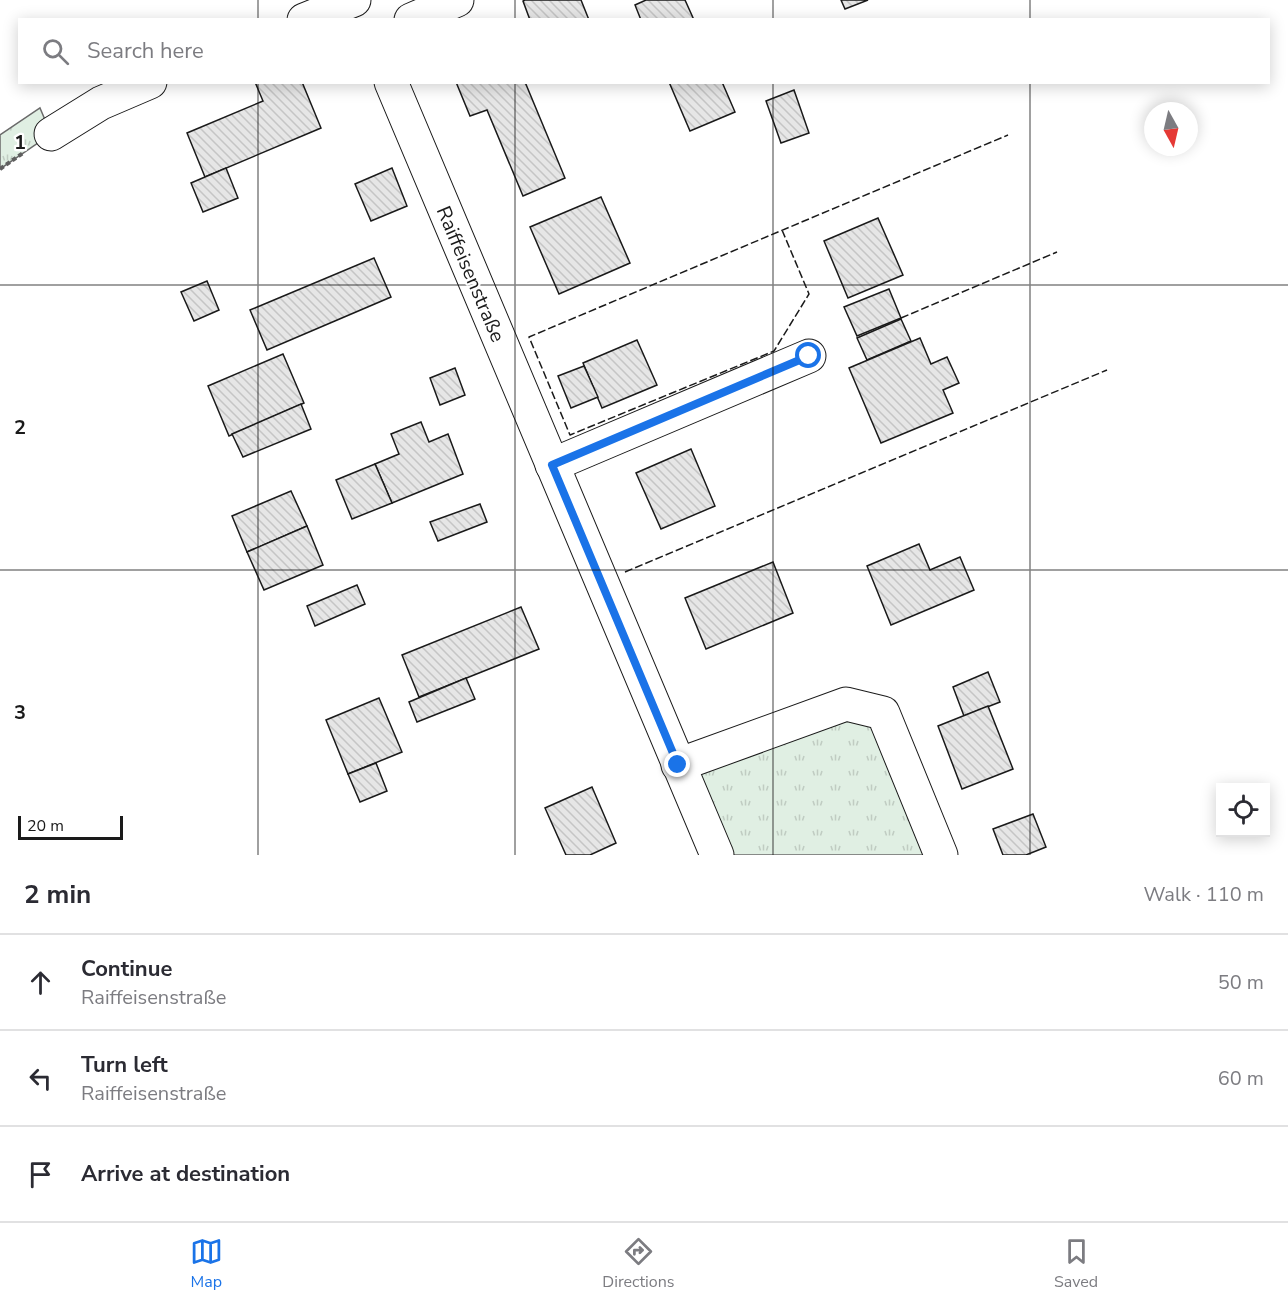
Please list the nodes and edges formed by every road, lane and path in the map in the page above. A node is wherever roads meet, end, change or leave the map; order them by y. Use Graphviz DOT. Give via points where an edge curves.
graph roads {
  1 [pos="355,0"];
  2 [pos="457,0"];
  3 [pos="309,18"];
  4 [pos="363,18"];
  5 [pos="416,18"];
  6 [pos="145,84"];
  7 [pos="392,84"];
  8 [pos="51,134"];
  9 [pos="809,356"];
  10 [pos="552,465"];
  11 [pos="678,765"];
  12 [pos="717,855"];
  13 [pos="940,855"];
  1 -- 3 [label="street"];
  1 -- 4 [label="street"];
  2 -- 5 [label="street"];
  6 -- 8 [label="street" via="101,103"];
  7 -- 10 [label="street, Raiffeisenstraße"];
  9 -- 10 [label="street"];
  10 -- 11 [label="street, Raiffeisenstraße"];
  11 -- 12 [label="street, Raiffeisenstraße"];
  11 -- 13 [label="street" via="846,705 883,713"];
}
